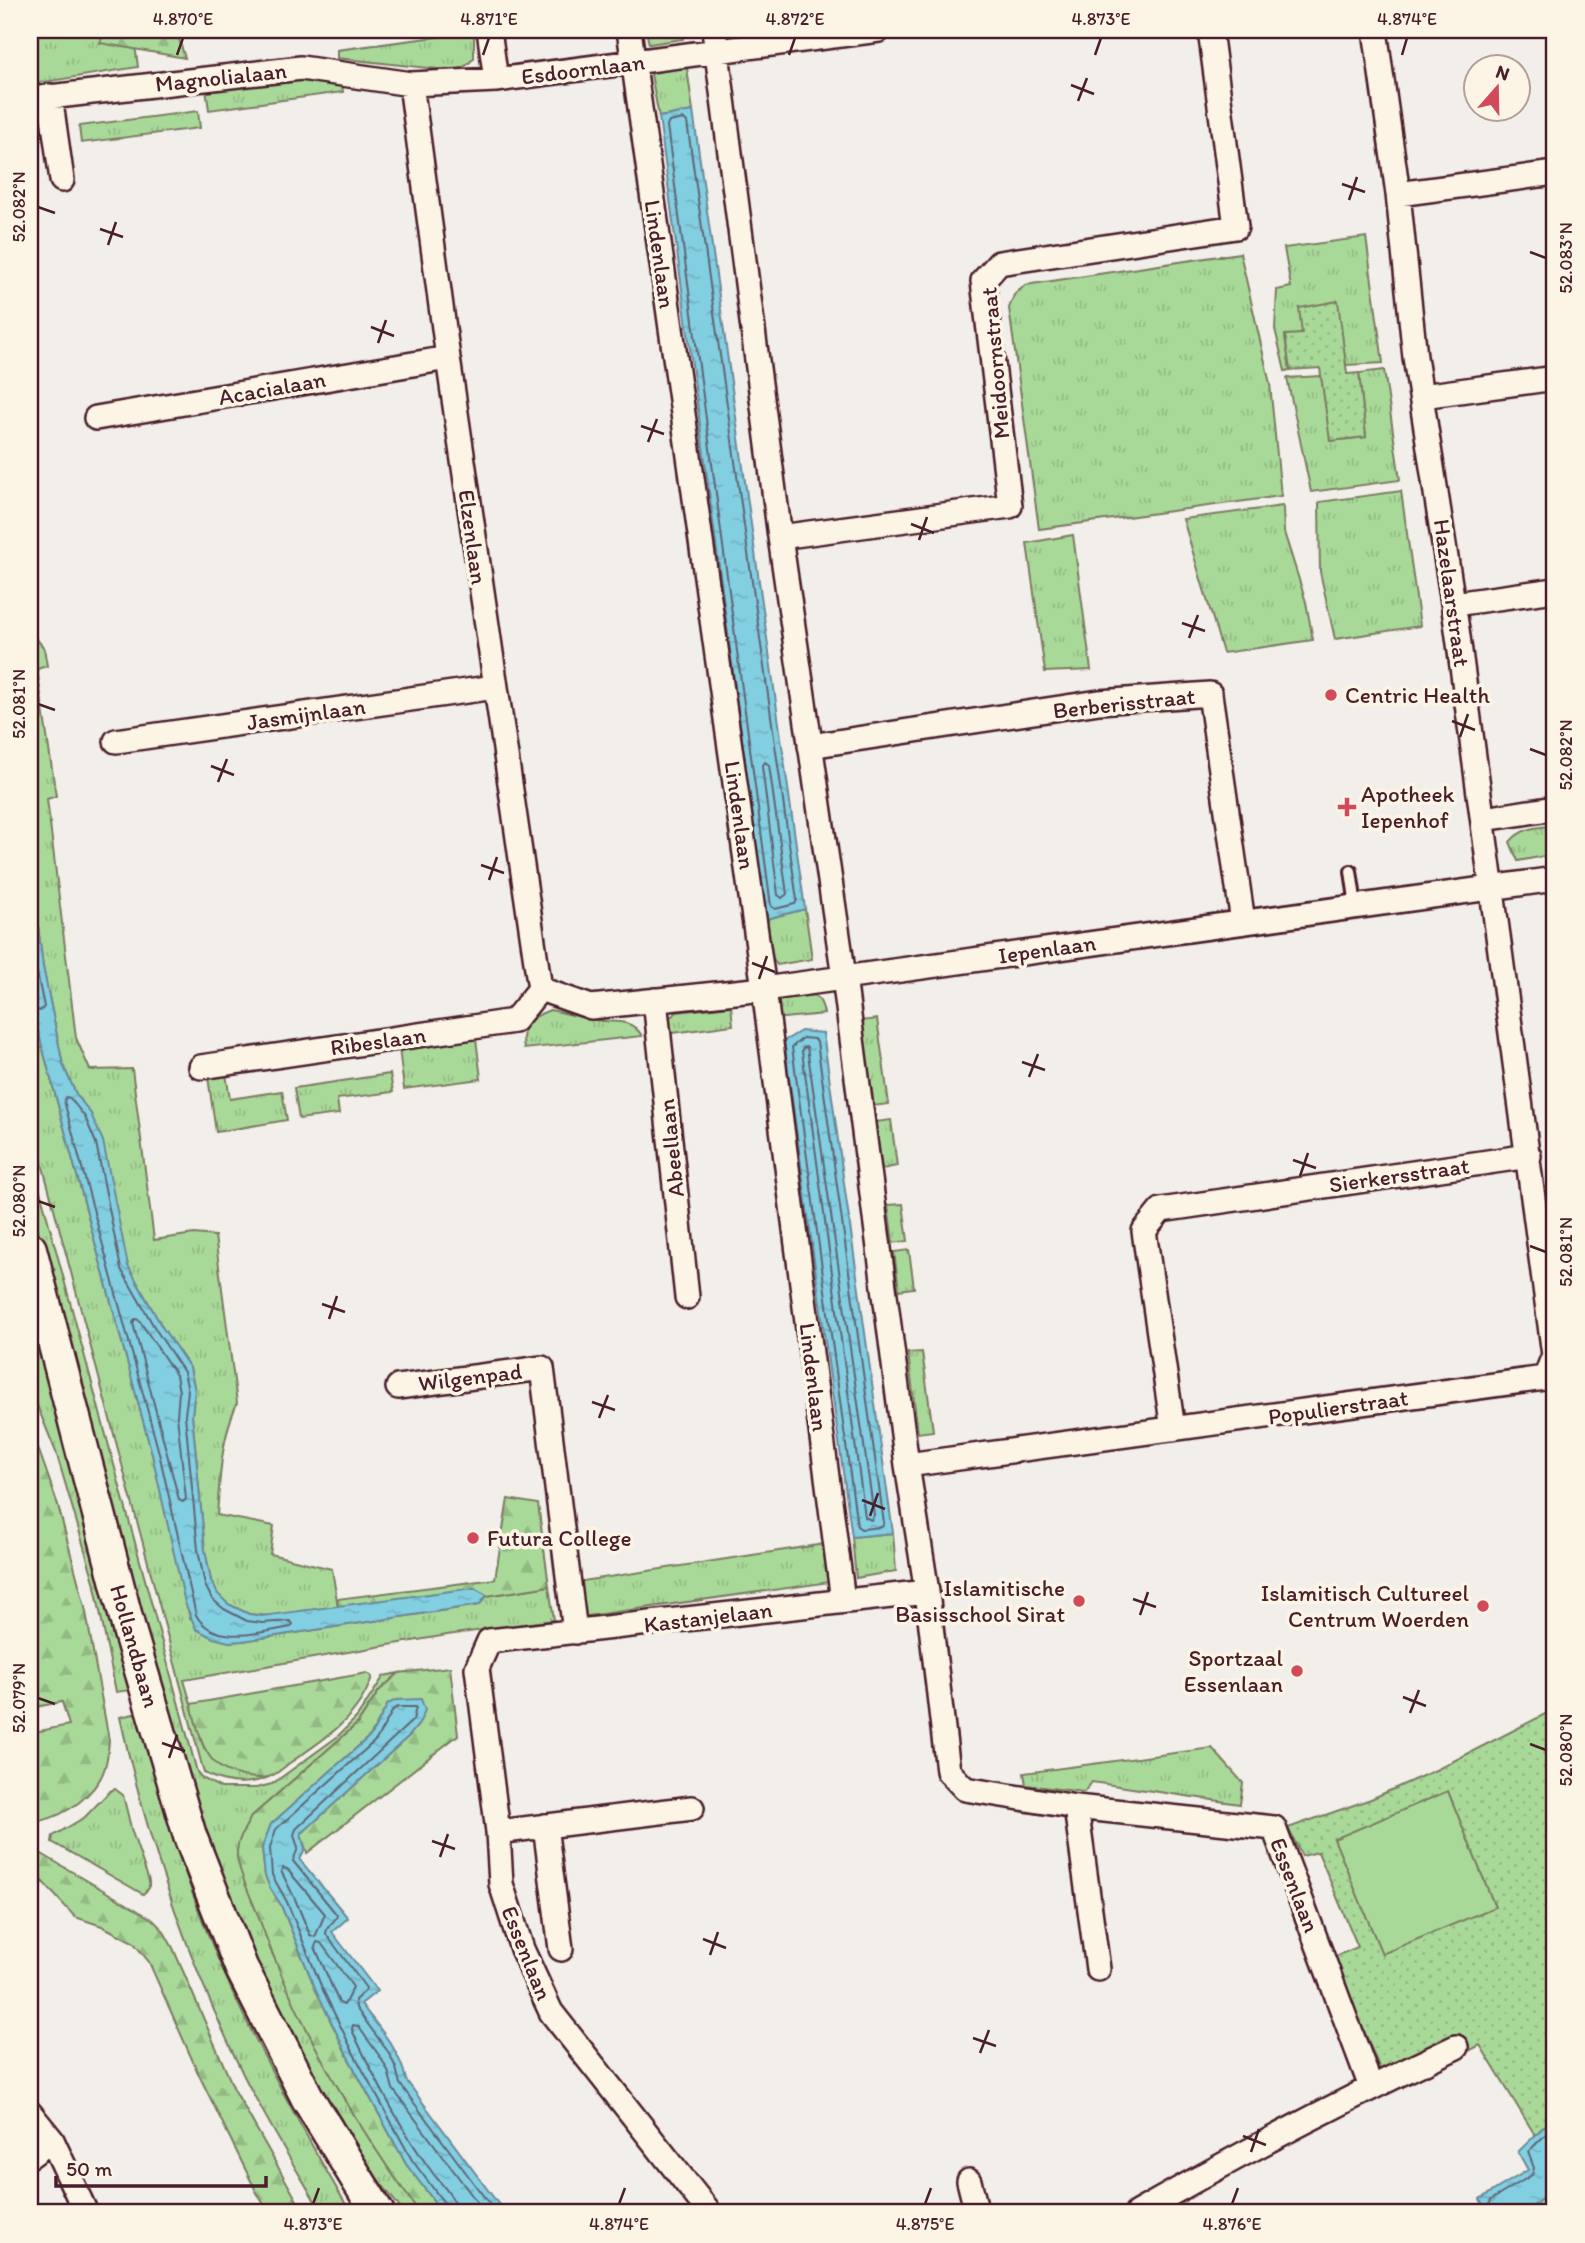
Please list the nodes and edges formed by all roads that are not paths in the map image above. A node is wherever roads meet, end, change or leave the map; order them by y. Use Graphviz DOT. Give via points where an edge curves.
graph roads {
  1 [pos="489,30"];
  2 [pos="629,30"];
  3 [pos="879,30"];
  4 [pos="1210,30"];
  5 [pos="1375,30"];
  6 [pos="715,41"];
  7 [pos="633,63"];
  8 [pos="496,80"];
  9 [pos="411,83"];
  10 [pos="1555,173"];
  11 [pos="61,180"];
  12 [pos="1398,194"];
  13 [pos="448,358"];
  14 [pos="1555,378"];
  15 [pos="1422,396"];
  16 [pos="96,418"];
  17 [pos="780,537"];
  18 [pos="1555,590"];
  19 [pos="1454,604"];
  20 [pos="495,687"];
  21 [pos="116,741"];
  22 [pos="810,746"];
  23 [pos="1555,808"];
  24 [pos="1484,819"];
  25 [pos="1351,871"];
  26 [pos="1555,879"];
  27 [pos="1492,888"];
  28 [pos="1356,906"];
  29 [pos="1243,922"];
  30 [pos="844,977"];
  31 [pos="540,989"];
  32 [pos="764,989"];
  33 [pos="655,1000"];
  34 [pos="201,1067"];
  35 [pos="1529,1156"];
  36 [pos="30,1249"];
  37 [pos="687,1297"];
  38 [pos="1550,1377"];
  39 [pos="398,1387"];
  40 [pos="1173,1429"];
  41 [pos="907,1465"];
  42 [pos="927,1591"];
  43 [pos="843,1601"];
  44 [pos="575,1632"];
  45 [pos="489,1642"];
  46 [pos="1076,1807"];
  47 [pos="692,1808"];
  48 [pos="545,1826"];
  49 [pos="498,1832"];
  50 [pos="561,1950"];
  51 [pos="1098,1969"];
  52 [pos="1456,2047"];
  53 [pos="1371,2087"];
  54 [pos="30,2113"];
  55 [pos="52,2140"];
  56 [pos="30,2156"];
  57 [pos="969,2181"];
  58 [pos="86,2213"];
  59 [pos="378,2213"];
  60 [pos="710,2213"];
  61 [pos="977,2213"];
  62 [pos="1137,2213"];
  1 -- 8 [label="street"];
  2 -- 7 [label="street, Lindenlaan"];
  3 -- 6 [label="street, Esdoornlaan"];
  4 -- 17 [label="street, Meidoornstraat" via="1236,227 999,263 984,281 1010,506"];
  5 -- 12 [label="street, Hazelaarstraat"];
  6 -- 7 [label="street, Esdoornlaan"];
  6 -- 17 [label="street"];
  7 -- 8 [label="street, Esdoornlaan"];
  7 -- 32 [label="street, Lindenlaan"];
  8 -- 9 [label="street, Esdoornlaan"];
  9 -- 11 [label="street, Magnolialaan" via="300,68 41,97"];
  9 -- 13 [label="street, Elzenlaan"];
  10 -- 12 [label="street"];
  12 -- 15 [label="street, Hazelaarstraat"];
  13 -- 16 [label="street, Acacialaan"];
  13 -- 20 [label="street, Elzenlaan"];
  14 -- 15 [label="street"];
  15 -- 19 [label="street, Hazelaarstraat"];
  17 -- 22 [label="street"];
  18 -- 19 [label="street"];
  19 -- 24 [label="street, Hazelaarstraat"];
  20 -- 21 [label="street, Jasmijnlaan"];
  20 -- 31 [label="street, Elzenlaan"];
  22 -- 29 [label="street, Berberisstraat" via="1099,702 1210,694"];
  22 -- 30 [label="street"];
  23 -- 24 [label="street"];
  24 -- 27 [label="street, Hazelaarstraat"];
  25 -- 28 [label="lane"];
  26 -- 27 [label="street, Iepenlaan"];
  27 -- 28 [label="street, Iepenlaan"];
  27 -- 35 [label="street, Hazelaarstraat"];
  28 -- 29 [label="street, Iepenlaan"];
  29 -- 30 [label="street, Iepenlaan"];
  30 -- 32 [label="street, Iepenlaan"];
  30 -- 41 [label="street"];
  31 -- 33 [label="street, Iepenlaan" via="591,1007"];
  31 -- 34 [label="street, Ribeslaan" via="514,1021"];
  32 -- 33 [label="street, Iepenlaan"];
  32 -- 43 [label="street, Lindenlaan"];
  33 -- 37 [label="street, Abeellaan"];
  35 -- 38 [label="street, Populierstraat" via="1554,1355"];
  35 -- 40 [label="street, Sierkersstraat" via="1161,1210 1144,1231"];
  36 -- 59 [label="main road, Hollandbaan" via="130,1633 190,1836 241,1966 308,2099"];
  38 -- 40 [label="street, Populierstraat"];
  39 -- 44 [label="street, Wilgenpad" via="542,1368"];
  40 -- 41 [label="street, Populierstraat"];
  41 -- 42 [label="street"];
  42 -- 43 [label="street, Kastanjelaan"];
  42 -- 46 [label="street, Essenlaan" via="948,1771 965,1789"];
  43 -- 44 [label="street, Kastanjelaan"];
  44 -- 45 [label="street, Kastanjelaan"];
  45 -- 49 [label="street, Essenlaan" via="477,1668"];
  46 -- 51 [label="street"];
  46 -- 53 [label="street, Essenlaan" via="1274,1828"];
  47 -- 48 [label="street"];
  48 -- 49 [label="street"];
  48 -- 50 [label="street"];
  49 -- 60 [label="street, Essenlaan" via="501,1884 522,1949 551,2012"];
  52 -- 53 [label="street"];
  53 -- 62 [label="street"];
  54 -- 55 [label="street"];
  55 -- 56 [label="street"];
  55 -- 58 [label="street"];
  57 -- 61 [label="street"];
}
